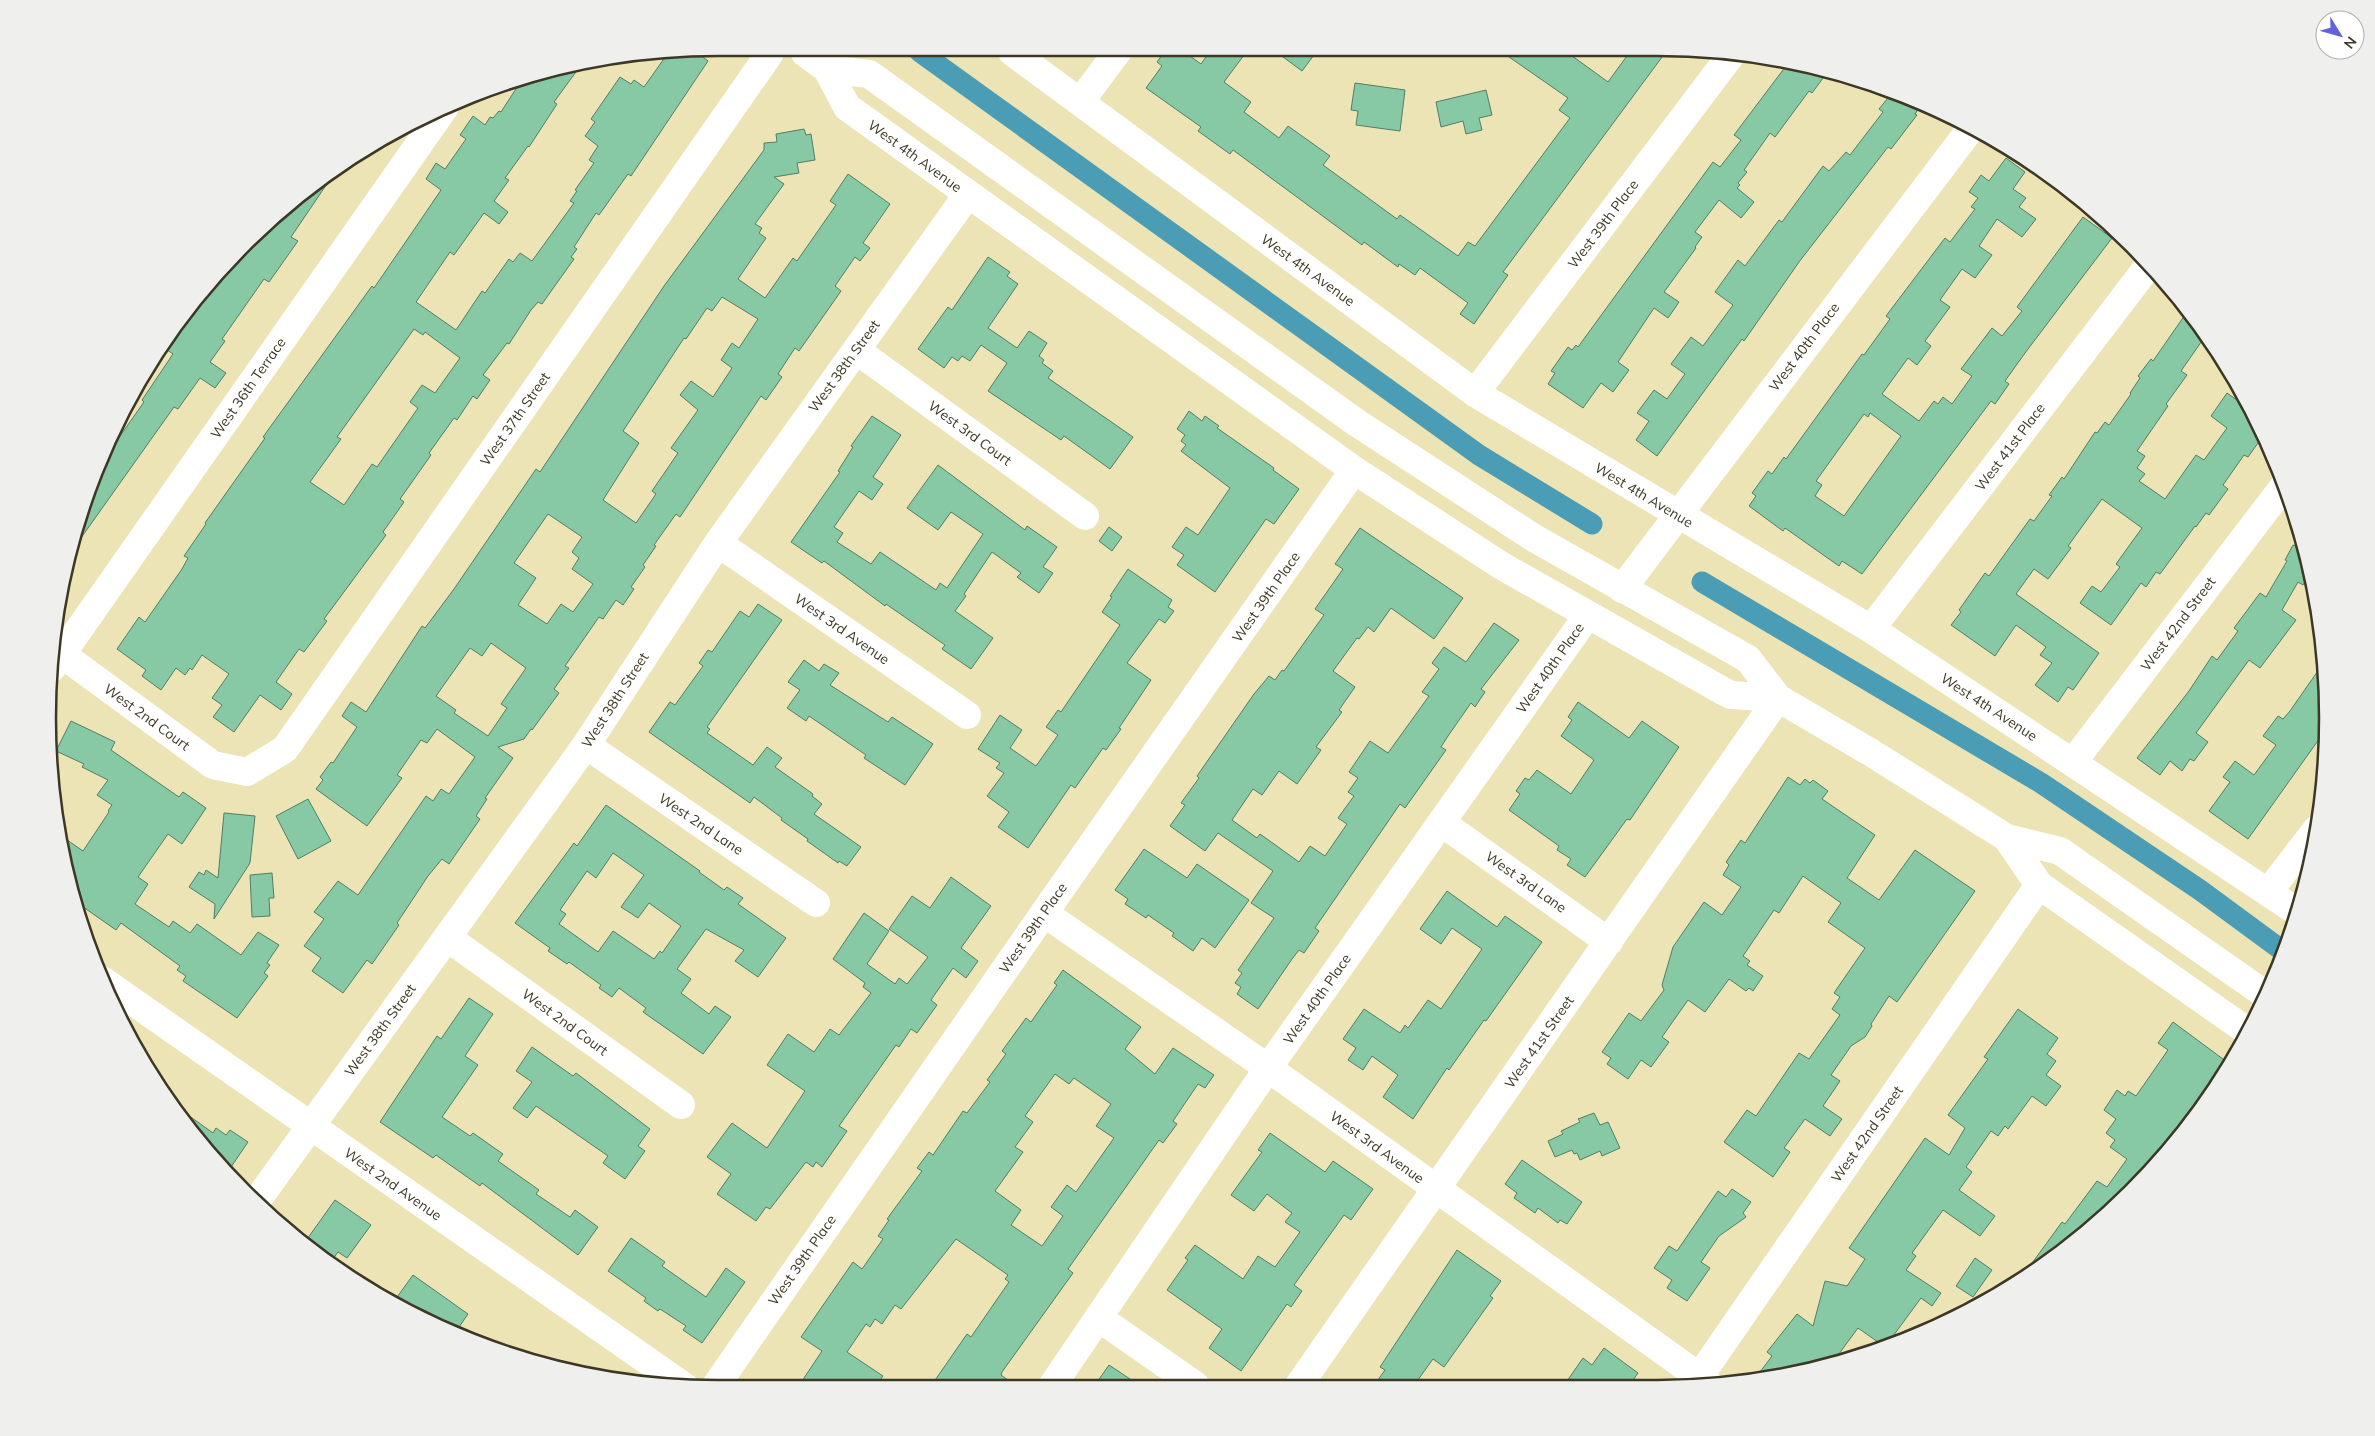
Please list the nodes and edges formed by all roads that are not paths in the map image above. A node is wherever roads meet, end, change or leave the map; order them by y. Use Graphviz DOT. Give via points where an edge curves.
graph roads {
  1 [pos="768,56"];
  2 [pos="809,56"];
  3 [pos="1017,56"];
  4 [pos="1114,56"];
  5 [pos="1727,60"];
  6 [pos="827,69"];
  7 [pos="1080,102"];
  8 [pos="436,119"];
  9 [pos="1967,133"];
  10 [pos="1022,182"];
  11 [pos="968,194"];
  12 [pos="2144,270"];
  13 [pos="856,350"];
  14 [pos="1475,393"];
  15 [pos="1354,470"];
  16 [pos="2279,493"];
  17 [pos="1676,514"];
  18 [pos="1085,516"];
  19 [pos="718,543"];
  20 [pos="1622,589"];
  21 [pos="1587,616"];
  22 [pos="1871,629"];
  23 [pos="60,649"];
  24 [pos="59,660"];
  25 [pos="1778,698"];
  26 [pos="967,715"];
  27 [pos="586,745"];
  28 [pos="2073,762"];
  29 [pos="248,772"];
  30 [pos="1442,822"];
  31 [pos="2007,838"];
  32 [pos="2307,842"];
  33 [pos="2039,885"];
  34 [pos="2269,891"];
  35 [pos="816,903"];
  36 [pos="2291,907"];
  37 [pos="1044,913"];
  38 [pos="448,938"];
  39 [pos="1609,942"];
  40 [pos="115,989"];
  41 [pos="2260,991"];
  42 [pos="2242,1028"];
  43 [pos="1268,1068"];
  44 [pos="681,1105"];
  45 [pos="309,1126"];
  46 [pos="1435,1190"];
  47 [pos="260,1196"];
  48 [pos="1099,1318"];
  49 [pos="672,1378"];
  50 [pos="1697,1378"];
  51 [pos="1703,1378"];
  52 [pos="720,1380"];
  53 [pos="1056,1380"];
  54 [pos="1188,1380"];
  55 [pos="1303,1380"];
  1 -- 29 [label="street, West 37th Street" via="285,748"];
  2 -- 6 [label="street, West 4th Avenue"];
  3 -- 7 [label="street, West 4th Avenue"];
  4 -- 7 [label="street"];
  5 -- 14 [label="street, West 39th Place"];
  6 -- 10 [label="street, West 4th Avenue" via="869,74"];
  6 -- 11 [label="street, West 4th Avenue" via="847,107"];
  7 -- 14 [label="street, West 4th Avenue"];
  8 -- 23 [label="street, West 36th Terrace"];
  9 -- 17 [label="street, West 40th Place"];
  10 -- 11 [label="street" via="996,178 982,182"];
  10 -- 20 [label="street, West 4th Avenue" via="1357,423 1534,538"];
  11 -- 13 [label="street, West 38th Street"];
  11 -- 15 [label="street, West 4th Avenue"];
  12 -- 22 [label="street, West 41st Place"];
  13 -- 18 [label="street, West 3rd Court"];
  13 -- 19 [label="street, West 38th Street"];
  14 -- 17 [label="street, West 4th Avenue"];
  15 -- 21 [label="street, West 4th Avenue" via="1502,566"];
  15 -- 37 [label="street, West 39th Place"];
  16 -- 28 [label="street, West 42nd Street"];
  17 -- 20 [label="street, West 40th Place"];
  17 -- 22 [label="street, West 4th Avenue"];
  19 -- 26 [label="street, West 3rd Avenue"];
  19 -- 27 [label="street, West 38th Street"];
  20 -- 25 [label="street, West 4th Avenue" via="1748,659"];
  21 -- 25 [label="street, West 4th Avenue" via="1731,695"];
  21 -- 30 [label="street, West 40th Place"];
  22 -- 28 [label="street, West 4th Avenue"];
  24 -- 29 [label="street, West 2nd Court" via="213,766"];
  25 -- 31 [label="street, West 4th Avenue"];
  25 -- 39 [label="street, West 41st Street"];
  27 -- 35 [label="street, West 2nd Lane"];
  27 -- 38 [label="street, West 38th Street"];
  28 -- 34 [label="street, West 4th Avenue"];
  30 -- 39 [label="street, West 3rd Lane"];
  30 -- 43 [label="street, West 40th Place"];
  31 -- 33 [label="street, West 4th Avenue"];
  31 -- 41 [label="street, West 4th Avenue" via="2060,851"];
  32 -- 34 [label="street"];
  33 -- 42 [label="street, West 4th Avenue"];
  33 -- 51 [label="street, West 42nd Street"];
  34 -- 36 [label="street, West 4th Avenue"];
  37 -- 43 [label="street, West 3rd Avenue"];
  37 -- 52 [label="street, West 39th Place"];
  38 -- 44 [label="street, West 2nd Court"];
  38 -- 45 [label="street, West 38th Street"];
  39 -- 46 [label="street, West 41st Street"];
  40 -- 45 [label="street, West 2nd Avenue"];
  43 -- 46 [label="street, West 3rd Avenue"];
  43 -- 48 [label="street, West 40th Place"];
  45 -- 47 [label="street, West 38th Street"];
  45 -- 49 [label="street, West 2nd Avenue"];
  46 -- 50 [label="street, West 3rd Avenue"];
  46 -- 55 [label="street, West 41st Street"];
  48 -- 53 [label="street, West 40th Place"];
  48 -- 54 [label="street"];
}
